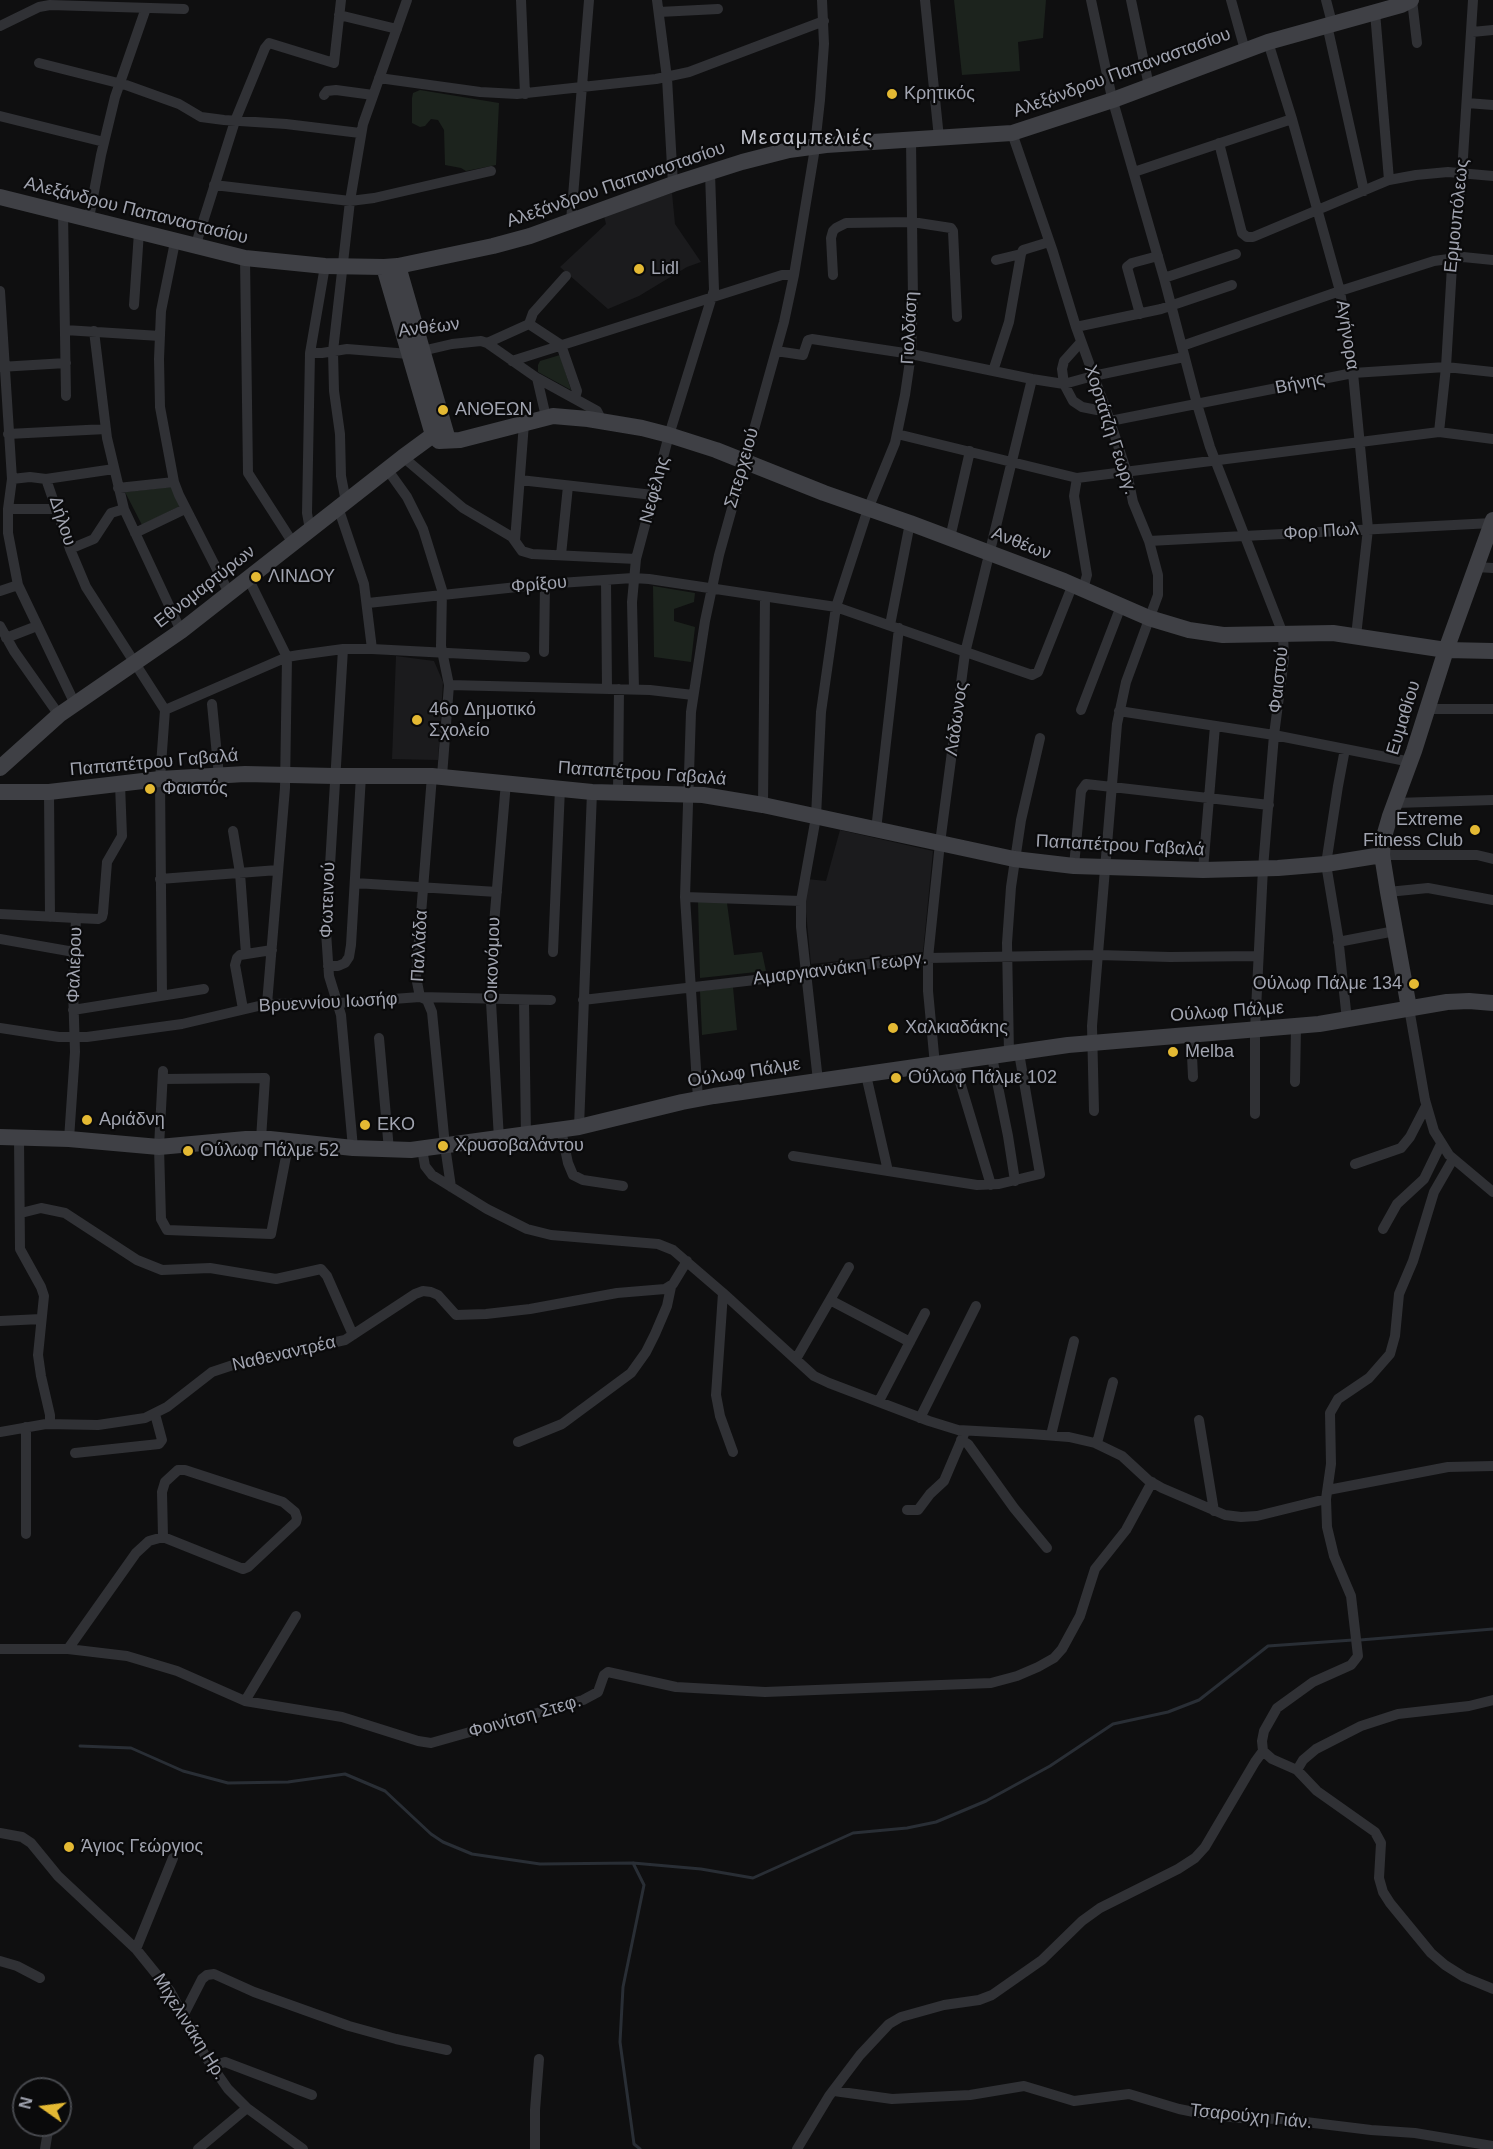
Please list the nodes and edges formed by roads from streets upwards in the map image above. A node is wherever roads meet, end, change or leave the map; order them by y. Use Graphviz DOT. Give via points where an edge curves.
graph roads {
  1 [pos="341,0"];
  2 [pos="407,0"];
  3 [pos="521,0"];
  4 [pos="589,0"];
  5 [pos="822,0"];
  6 [pos="925,0"];
  7 [pos="1090,0"];
  8 [pos="1131,0"];
  9 [pos="1231,0"];
  10 [pos="1326,0"];
  11 [pos="1473,0"];
  12 [pos="1406,1"];
  13 [pos="47,2"];
  14 [pos="658,6"];
  15 [pos="146,8"];
  16 [pos="184,9"];
  17 [pos="718,9"];
  18 [pos="1375,12"];
  19 [pos="339,15"];
  20 [pos="824,21"];
  21 [pos="1330,24"];
  22 [pos="0,26"];
  23 [pos="397,29"];
  24 [pos="1493,30"];
  25 [pos="1472,32"];
  26 [pos="1268,42"];
  27 [pos="1417,43"];
  28 [pos="1245,50"];
  29 [pos="39,63"];
  30 [pos="379,78"];
  31 [pos="667,78"];
  32 [pos="120,83"];
  33 [pos="1149,86"];
  34 [pos="581,88"];
  35 [pos="525,94"];
  36 [pos="324,95"];
  37 [pos="373,95"];
  38 [pos="1112,99"];
  39 [pos="1467,103"];
  40 [pos="1493,105"];
  41 [pos="0,116"];
  42 [pos="1292,119"];
  43 [pos="235,121"];
  44 [pos="360,133"];
  45 [pos="1012,133"];
  46 [pos="939,138"];
  47 [pos="911,140"];
  48 [pos="104,142"];
  49 [pos="1219,143"];
  50 [pos="815,146"];
  51 [pos="491,171"];
  52 [pos="1134,172"];
  53 [pos="710,173"];
  54 [pos="1462,173"];
  55 [pos="1493,176"];
  56 [pos="1389,180"];
  57 [pos="673,184"];
  58 [pos="214,185"];
  59 [pos="1364,191"];
  60 [pos="0,198"];
  61 [pos="350,201"];
  62 [pos="1317,210"];
  63 [pos="63,212"];
  64 [pos="89,218"];
  65 [pos="571,221"];
  66 [pos="912,222"];
  67 [pos="139,232"];
  68 [pos="175,242"];
  69 [pos="1049,242"];
  70 [pos="195,247"];
  71 [pos="1021,254"];
  72 [pos="1236,254"];
  73 [pos="1158,256"];
  74 [pos="1452,257"];
  75 [pos="245,258"];
  76 [pos="996,260"];
  77 [pos="1493,260"];
  78 [pos="325,266"];
  79 [pos="342,266"];
  80 [pos="391,266"];
  81 [pos="794,275"];
  82 [pos="832,275"];
  83 [pos="566,276"];
  84 [pos="1164,278"];
  85 [pos="1232,285"];
  86 [pos="0,291"];
  87 [pos="1340,291"];
  88 [pos="712,297"];
  89 [pos="134,305"];
  90 [pos="1172,306"];
  91 [pos="1140,314"];
  92 [pos="957,317"];
  93 [pos="528,324"];
  94 [pos="1076,327"];
  95 [pos="65,330"];
  96 [pos="94,331"];
  97 [pos="160,336"];
  98 [pos="1081,342"];
  99 [pos="487,343"];
  100 [pos="561,345"];
  101 [pos="1182,346"];
  102 [pos="333,351"];
  103 [pos="776,351"];
  104 [pos="310,353"];
  105 [pos="415,353"];
  106 [pos="911,354"];
  107 [pos="1184,357"];
  108 [pos="512,361"];
  109 [pos="66,363"];
  110 [pos="2,367"];
  111 [pos="1446,367"];
  112 [pos="993,371"];
  113 [pos="1493,372"];
  114 [pos="1353,374"];
  115 [pos="1093,376"];
  116 [pos="537,378"];
  117 [pos="1032,380"];
  118 [pos="1064,384"];
  119 [pos="66,396"];
  120 [pos="575,398"];
  121 [pos="1197,404"];
  122 [pos="1105,408"];
  123 [pos="546,417"];
  124 [pos="602,421"];
  125 [pos="1110,421"];
  126 [pos="524,423"];
  127 [pos="106,429"];
  128 [pos="1439,432"];
  129 [pos="8,434"];
  130 [pos="897,434"];
  131 [pos="669,435"];
  132 [pos="440,436"];
  133 [pos="1493,439"];
  134 [pos="1359,443"];
  135 [pos="970,451"];
  136 [pos="402,457"];
  137 [pos="1215,460"];
  138 [pos="744,461"];
  139 [pos="1012,461"];
  140 [pos="114,469"];
  141 [pos="387,469"];
  142 [pos="1127,473"];
  143 [pos="1077,478"];
  144 [pos="12,479"];
  145 [pos="46,479"];
  146 [pos="520,480"];
  147 [pos="174,482"];
  148 [pos="568,486"];
  149 [pos="118,488"];
  150 [pos="653,495"];
  151 [pos="342,505"];
  152 [pos="124,508"];
  153 [pos="8,509"];
  154 [pos="57,509"];
  155 [pos="185,509"];
  156 [pos="868,509"];
  157 [pos="1492,522"];
  158 [pos="910,523"];
  159 [pos="1368,529"];
  160 [pos="310,530"];
  161 [pos="135,533"];
  162 [pos="1246,537"];
  163 [pos="950,538"];
  164 [pos="515,541"];
  165 [pos="1149,541"];
  166 [pos="293,543"];
  167 [pos="70,549"];
  168 [pos="990,552"];
  169 [pos="561,555"];
  170 [pos="636,559"];
  171 [pos="1476,567"];
  172 [pos="1493,568"];
  173 [pos="248,578"];
  174 [pos="633,578"];
  175 [pos="606,580"];
  176 [pos="545,584"];
  177 [pos="18,585"];
  178 [pos="1078,587"];
  179 [pos="711,588"];
  180 [pos="0,591"];
  181 [pos="229,593"];
  182 [pos="443,595"];
  183 [pos="765,597"];
  184 [pos="368,603"];
  185 [pos="1121,606"];
  186 [pos="836,607"];
  187 [pos="1149,618"];
  188 [pos="0,626"];
  189 [pos="38,626"];
  190 [pos="894,627"];
  191 [pos="181,631"];
  192 [pos="1283,634"];
  193 [pos="1356,636"];
  194 [pos="6,638"];
  195 [pos="343,649"];
  196 [pos="372,649"];
  197 [pos="1446,650"];
  198 [pos="1493,651"];
  199 [pos="442,652"];
  200 [pos="544,652"];
  201 [pos="965,653"];
  202 [pos="287,657"];
  203 [pos="525,657"];
  204 [pos="135,664"];
  205 [pos="449,686"];
  206 [pos="607,689"];
  207 [pos="619,689"];
  208 [pos="634,689"];
  209 [pos="693,695"];
  210 [pos="75,704"];
  211 [pos="212,704"];
  212 [pos="1427,709"];
  213 [pos="1493,709"];
  214 [pos="165,710"];
  215 [pos="1081,710"];
  216 [pos="1119,711"];
  217 [pos="59,715"];
  218 [pos="1215,726"];
  219 [pos="1274,735"];
  220 [pos="1040,738"];
  221 [pos="1345,749"];
  222 [pos="1411,762"];
  223 [pos="0,768"];
  224 [pos="286,775"];
  225 [pos="219,776"];
  226 [pos="334,776"];
  227 [pos="361,776"];
  228 [pos="437,776"];
  229 [pos="160,780"];
  230 [pos="506,782"];
  231 [pos="120,784"];
  232 [pos="1112,786"];
  233 [pos="560,788"];
  234 [pos="0,792"];
  235 [pos="49,792"];
  236 [pos="592,792"];
  237 [pos="618,793"];
  238 [pos="689,794"];
  239 [pos="1209,799"];
  240 [pos="1493,800"];
  241 [pos="1395,803"];
  242 [pos="763,805"];
  243 [pos="1269,805"];
  244 [pos="816,817"];
  245 [pos="876,830"];
  246 [pos="233,831"];
  247 [pos="940,843"];
  248 [pos="1382,855"];
  249 [pos="1014,859"];
  250 [pos="1493,859"];
  251 [pos="1326,864"];
  252 [pos="1074,866"];
  253 [pos="1105,868"];
  254 [pos="1263,868"];
  255 [pos="278,870"];
  256 [pos="1203,870"];
  257 [pos="240,873"];
  258 [pos="160,879"];
  259 [pos="355,883"];
  260 [pos="423,887"];
  261 [pos="497,892"];
  262 [pos="1388,892"];
  263 [pos="685,897"];
  264 [pos="1493,900"];
  265 [pos="801,901"];
  266 [pos="0,914"];
  267 [pos="50,917"];
  268 [pos="76,918"];
  269 [pos="1395,932"];
  270 [pos="0,939"];
  271 [pos="1338,942"];
  272 [pos="272,950"];
  273 [pos="74,952"];
  274 [pos="553,952"];
  275 [pos="246,954"];
  276 [pos="1008,955"];
  277 [pos="1098,955"];
  278 [pos="1258,956"];
  279 [pos="928,958"];
  280 [pos="328,966"];
  281 [pos="807,972"];
  282 [pos="690,987"];
  283 [pos="204,988"];
  284 [pos="162,996"];
  285 [pos="420,997"];
  286 [pos="491,999"];
  287 [pos="524,999"];
  288 [pos="551,1000"];
  289 [pos="583,1000"];
  290 [pos="339,1003"];
  291 [pos="1493,1003"];
  292 [pos="267,1004"];
  293 [pos="1409,1008"];
  294 [pos="73,1010"];
  295 [pos="243,1010"];
  296 [pos="1347,1020"];
  297 [pos="1296,1027"];
  298 [pos="0,1028"];
  299 [pos="1256,1030"];
  300 [pos="1191,1034"];
  301 [pos="75,1038"];
  302 [pos="379,1038"];
  303 [pos="1092,1042"];
  304 [pos="1006,1055"];
  305 [pos="954,1062"];
  306 [pos="935,1065"];
  307 [pos="866,1075"];
  308 [pos="1194,1077"];
  309 [pos="818,1081"];
  310 [pos="1295,1082"];
  311 [pos="698,1099"];
  312 [pos="1426,1106"];
  313 [pos="1094,1111"];
  314 [pos="1255,1114"];
  315 [pos="579,1127"];
  316 [pos="561,1130"];
  317 [pos="526,1136"];
  318 [pos="0,1137"];
  319 [pos="19,1137"];
  320 [pos="69,1139"];
  321 [pos="261,1139"];
  322 [pos="499,1139"];
  323 [pos="289,1141"];
  324 [pos="1441,1144"];
  325 [pos="444,1146"];
  326 [pos="159,1147"];
  327 [pos="352,1148"];
  328 [pos="422,1149"];
  329 [pos="389,1150"];
  330 [pos="792,1156"];
  331 [pos="1453,1159"];
  332 [pos="1355,1164"];
  333 [pos="888,1171"];
  334 [pos="1015,1181"];
  335 [pos="991,1185"];
  336 [pos="623,1186"];
  337 [pos="451,1187"];
  338 [pos="1493,1192"];
  339 [pos="21,1213"];
  340 [pos="1383,1229"];
  341 [pos="687,1261"];
  342 [pos="849,1267"];
  343 [pos="671,1287"];
  344 [pos="723,1293"];
  345 [pos="830,1300"];
  346 [pos="975,1306"];
  347 [pos="925,1313"];
  348 [pos="41,1319"];
  349 [pos="0,1321"];
  350 [pos="353,1335"];
  351 [pos="1074,1341"];
  352 [pos="910,1342"];
  353 [pos="796,1359"];
  354 [pos="1113,1382"];
  355 [pos="879,1401"];
  356 [pos="155,1414"];
  357 [pos="920,1418"];
  358 [pos="1199,1420"];
  359 [pos="50,1424"];
  360 [pos="26,1427"];
  361 [pos="0,1432"];
  362 [pos="963,1436"];
  363 [pos="1051,1436"];
  364 [pos="518,1442"];
  365 [pos="1097,1443"];
  366 [pos="733,1452"];
  367 [pos="75,1453"];
  368 [pos="1493,1466"];
  369 [pos="1152,1482"];
  370 [pos="1327,1494"];
  371 [pos="907,1510"];
  372 [pos="1214,1512"];
  373 [pos="26,1534"];
  374 [pos="163,1537"];
  375 [pos="1047,1548"];
  376 [pos="296,1616"];
  377 [pos="0,1649"];
  378 [pos="68,1649"];
  379 [pos="1493,1700"];
  380 [pos="246,1701"];
  381 [pos="1263,1751"];
  382 [pos="1297,1770"];
  383 [pos="0,1833"];
  384 [pos="173,1858"];
  385 [pos="135,1949"];
  386 [pos="0,1961"];
  387 [pos="40,1978"];
  388 [pos="1493,1989"];
  389 [pos="183,2016"];
  390 [pos="447,2050"];
  391 [pos="539,2059"];
  392 [pos="212,2066"];
  393 [pos="834,2091"];
  394 [pos="312,2095"];
  395 [pos="247,2108"];
  396 [pos="1493,2146"];
  397 [pos="198,2149"];
  398 [pos="303,2149"];
  399 [pos="535,2149"];
  400 [pos="797,2149"];
  1 -- 19 [label="street"];
  2 -- 23 [label="street"];
  3 -- 35 [label="street"];
  4 -- 34 [label="street"];
  5 -- 20 [label="street, Σπερχειού"];
  6 -- 46 [label="street"];
  7 -- 38 [label="street, Φαιστού"];
  8 -- 33 [label="street"];
  9 -- 28 [label="street"];
  10 -- 21 [label="street"];
  11 -- 25 [label="street, Ερμουπόλεως"];
  12 -- 18 [label="street, Αλεξάνδρου Παπαναστασίου"];
  12 -- 27 [label="street"];
  13 -- 15 [label="street"];
  13 -- 22 [label="street"];
  14 -- 17 [label="street"];
  14 -- 31 [label="street"];
  15 -- 16 [label="street"];
  15 -- 32 [label="street"];
  18 -- 21 [label="street, Αλεξάνδρου Παπαναστασίου"];
  18 -- 56 [label="street"];
  19 -- 23 [label="street"];
  19 -- 43 [label="street" via="334,63 269,43"];
  20 -- 31 [label="street"];
  20 -- 50 [label="street, Σπερχειού"];
  21 -- 26 [label="street, Αλεξάνδρου Παπαναστασίου"];
  21 -- 59 [label="street"];
  23 -- 30 [label="street"];
  24 -- 25 [label="street"];
  25 -- 39 [label="street, Ερμουπόλεως"];
  26 -- 28 [label="street, Αλεξάνδρου Παπαναστασίου"];
  26 -- 42 [label="street, Αγήνορα"];
  28 -- 33 [label="street, Αλεξάνδρου Παπαναστασίου"];
  29 -- 32 [label="street"];
  30 -- 35 [label="street"];
  30 -- 37 [label="street"];
  31 -- 34 [label="street"];
  31 -- 57 [label="street"];
  32 -- 43 [label="street" via="179,104 201,117"];
  32 -- 48 [label="street"];
  33 -- 38 [label="street, Αλεξάνδρου Παπαναστασίου"];
  34 -- 35 [label="street"];
  34 -- 65 [label="street"];
  36 -- 37 [label="street" via="336,90"];
  37 -- 44 [label="street"];
  38 -- 45 [label="street, Αλεξάνδρου Παπαναστασίου"];
  38 -- 52 [label="street, Φαιστού"];
  39 -- 40 [label="street"];
  39 -- 54 [label="street, Ερμουπόλεως"];
  41 -- 48 [label="street"];
  42 -- 49 [label="street"];
  42 -- 62 [label="street, Αγήνορα"];
  43 -- 44 [label="street"];
  43 -- 58 [label="street"];
  44 -- 61 [label="street"];
  45 -- 46 [label="street, Αλεξάνδρου Παπαναστασίου"];
  45 -- 69 [label="street, Χορτάτζη Γεωργ."];
  46 -- 47 [label="street, Αλεξάνδρου Παπαναστασίου"];
  47 -- 50 [label="street, Αλεξάνδρου Παπαναστασίου"];
  47 -- 66 [label="street, Γιολδάση"];
  48 -- 64 [label="street"];
  49 -- 52 [label="street"];
  49 -- 62 [label="street" via="1242,233 1247,237"];
  50 -- 53 [label="street, Αλεξάνδρου Παπαναστασίου" via="766,155"];
  50 -- 81 [label="street, Σπερχειού"];
  51 -- 61 [label="street"];
  52 -- 73 [label="street, Φαιστού"];
  53 -- 57 [label="street, Αλεξάνδρου Παπαναστασίου"];
  53 -- 88 [label="street, Νεφέλης"];
  54 -- 55 [label="street"];
  54 -- 56 [label="street"];
  54 -- 74 [label="street, Ερμουπόλεως"];
  56 -- 59 [label="street"];
  57 -- 65 [label="street, Αλεξάνδρου Παπαναστασίου"];
  58 -- 61 [label="street"];
  58 -- 70 [label="street"];
  59 -- 62 [label="street"];
  60 -- 63 [label="street, Αλεξάνδρου Παπαναστασίου"];
  61 -- 79 [label="street"];
  62 -- 87 [label="street, Αγήνορα"];
  63 -- 64 [label="street, Αλεξάνδρου Παπαναστασίου"];
  63 -- 95 [label="street"];
  64 -- 67 [label="street, Αλεξάνδρου Παπαναστασίου"];
  65 -- 80 [label="street, Αλεξάνδρου Παπαναστασίου" via="508,243"];
  66 -- 82 [label="street" via="849,222 836,228 831,238"];
  66 -- 92 [label="street" via="953,231"];
  66 -- 106 [label="street, Γιολδάση"];
  67 -- 68 [label="street, Αλεξάνδρου Παπαναστασίου"];
  67 -- 89 [label="street"];
  68 -- 70 [label="street, Αλεξάνδρου Παπαναστασίου"];
  68 -- 97 [label="street"];
  69 -- 71 [label="street"];
  69 -- 94 [label="street, Χορτάτζη Γεωργ."];
  70 -- 75 [label="street, Αλεξάνδρου Παπαναστασίου"];
  71 -- 76 [label="street"];
  71 -- 112 [label="street" via="1009,322"];
  72 -- 84 [label="street"];
  73 -- 84 [label="street, Φαιστού"];
  73 -- 91 [label="street" via="1127,267"];
  74 -- 77 [label="street"];
  74 -- 87 [label="street"];
  74 -- 111 [label="street, Ερμουπόλεως"];
  75 -- 78 [label="street, Αλεξάνδρου Παπαναστασίου"];
  75 -- 166 [label="street" via="248,473"];
  78 -- 79 [label="street, Αλεξάνδρου Παπαναστασίου"];
  78 -- 104 [label="street"];
  79 -- 80 [label="street, Αλεξάνδρου Παπαναστασίου"];
  79 -- 102 [label="street"];
  80 -- 105 [label="street"];
  81 -- 88 [label="street" via="782,275"];
  81 -- 103 [label="street, Σπερχειού"];
  83 -- 93 [label="street"];
  84 -- 90 [label="street, Φαιστού"];
  85 -- 90 [label="street"];
  86 -- 110 [label="street"];
  87 -- 101 [label="street"];
  87 -- 114 [label="street, Αγήνορα"];
  88 -- 100 [label="street"];
  88 -- 131 [label="street, Νεφέλης"];
  90 -- 91 [label="street"];
  90 -- 101 [label="street, Φαιστού"];
  91 -- 94 [label="street"];
  93 -- 99 [label="street"];
  93 -- 100 [label="street"];
  94 -- 98 [label="street, Χορτάτζη Γεωργ."];
  95 -- 96 [label="street"];
  95 -- 109 [label="street"];
  96 -- 97 [label="street"];
  96 -- 127 [label="street"];
  97 -- 147 [label="street" via="160,407"];
  98 -- 115 [label="street, Χορτάτζη Γεωργ."];
  98 -- 118 [label="street" via="1064,361"];
  99 -- 105 [label="street, Ανθέων" via="452,344"];
  99 -- 108 [label="street"];
  100 -- 108 [label="street"];
  100 -- 120 [label="street" via="577,391"];
  101 -- 107 [label="street, Φαιστού"];
  102 -- 104 [label="street, Ανθέων"];
  102 -- 105 [label="street, Ανθέων"];
  102 -- 151 [label="street"];
  103 -- 106 [label="street" via="802,355 812,339"];
  103 -- 138 [label="street, Σπερχειού"];
  104 -- 160 [label="street"];
  105 -- 132 [label="street"];
  106 -- 112 [label="street"];
  106 -- 130 [label="street, Γιολδάση"];
  107 -- 115 [label="street"];
  107 -- 121 [label="street, Φαιστού"];
  108 -- 116 [label="street"];
  109 -- 110 [label="street"];
  109 -- 119 [label="street"];
  110 -- 129 [label="street"];
  111 -- 113 [label="street, Βήνης"];
  111 -- 114 [label="street, Βήνης"];
  111 -- 128 [label="street, Ερμουπόλεως"];
  112 -- 117 [label="street"];
  114 -- 121 [label="street, Βήνης"];
  114 -- 134 [label="street, Αγήνορα"];
  115 -- 118 [label="street"];
  115 -- 122 [label="street, Χορτάτζη Γεωργ."];
  116 -- 120 [label="street"];
  116 -- 123 [label="street"];
  117 -- 118 [label="street"];
  117 -- 139 [label="street, Λάδωνος"];
  118 -- 122 [label="street" via="1073,401 1082,407"];
  120 -- 124 [label="street" via="597,411"];
  121 -- 125 [label="street, Βήνης"];
  121 -- 137 [label="street, Φαιστού"];
  122 -- 125 [label="street, Χορτάτζη Γεωργ."];
  123 -- 124 [label="street, Ανθέων"];
  123 -- 126 [label="street, Ανθέων"];
  124 -- 131 [label="street, Ανθέων"];
  125 -- 142 [label="street, Χορτάτζη Γεωργ."];
  126 -- 132 [label="street, Ανθέων"];
  126 -- 146 [label="street"];
  127 -- 129 [label="street"];
  127 -- 140 [label="street"];
  128 -- 133 [label="street"];
  128 -- 134 [label="street"];
  129 -- 144 [label="street"];
  130 -- 135 [label="street"];
  130 -- 156 [label="street, Γιολδάση"];
  131 -- 138 [label="street, Ανθέων"];
  131 -- 150 [label="street, Νεφέλης"];
  132 -- 136 [label="street, Εθνομαρτύρων"];
  134 -- 137 [label="street"];
  134 -- 159 [label="street, Αγήνορα"];
  135 -- 139 [label="street"];
  135 -- 163 [label="street"];
  136 -- 141 [label="street, Εθνομαρτύρων"];
  136 -- 164 [label="street" via="463,508"];
  137 -- 142 [label="street"];
  137 -- 162 [label="street, Φαιστού"];
  138 -- 156 [label="street, Ανθέων"];
  138 -- 179 [label="street, Σπερχειού"];
  139 -- 143 [label="street"];
  139 -- 168 [label="street, Λάδωνος"];
  140 -- 145 [label="street"];
  140 -- 149 [label="street"];
  141 -- 151 [label="street, Εθνομαρτύρων"];
  141 -- 182 [label="street, Παλλάδα" via="423,529"];
  142 -- 143 [label="street"];
  142 -- 165 [label="street, Χορτάτζη Γεωργ." via="1133,502"];
  143 -- 178 [label="street" via="1074,496 1087,574"];
  144 -- 145 [label="street, Δήλου"];
  144 -- 153 [label="street"];
  145 -- 154 [label="street, Δήλου"];
  146 -- 148 [label="street"];
  146 -- 164 [label="street"];
  147 -- 149 [label="street"];
  147 -- 155 [label="street"];
  148 -- 150 [label="street"];
  148 -- 169 [label="street"];
  149 -- 152 [label="street"];
  150 -- 170 [label="street, Νεφέλης"];
  151 -- 160 [label="street, Εθνομαρτύρων"];
  151 -- 184 [label="street"];
  152 -- 161 [label="street"];
  152 -- 167 [label="street" via="111,513 94,539"];
  153 -- 154 [label="street"];
  153 -- 177 [label="street" via="8,533"];
  154 -- 167 [label="street, Δήλου"];
  155 -- 161 [label="street"];
  155 -- 181 [label="street"];
  156 -- 158 [label="street, Ανθέων"];
  156 -- 186 [label="street, Γιολδάση"];
  157 -- 159 [label="street, Φορ Πωλ"];
  157 -- 171 [label="street, Ευμαθίου"];
  158 -- 163 [label="street, Ανθέων"];
  158 -- 190 [label="street"];
  159 -- 162 [label="street, Φορ Πωλ"];
  159 -- 193 [label="street, Αγήνορα"];
  160 -- 166 [label="street, Εθνομαρτύρων"];
  161 -- 191 [label="street"];
  162 -- 165 [label="street, Φορ Πωλ"];
  162 -- 192 [label="street, Φαιστού"];
  163 -- 168 [label="street, Ανθέων"];
  164 -- 169 [label="street" via="524,552"];
  165 -- 187 [label="street, Χορτάτζη Γεωργ." via="1159,585"];
  166 -- 173 [label="street, Εθνομαρτύρων"];
  167 -- 204 [label="street, Δήλου" via="86,587"];
  168 -- 178 [label="street, Ανθέων"];
  168 -- 201 [label="street, Λάδωνος"];
  169 -- 170 [label="street"];
  170 -- 174 [label="street, Νεφέλης"];
  171 -- 172 [label="street"];
  171 -- 197 [label="street, Ευμαθίου"];
  173 -- 181 [label="street, Εθνομαρτύρων"];
  173 -- 202 [label="street"];
  174 -- 175 [label="street, Φρίξου"];
  174 -- 179 [label="street, Φρίξου"];
  174 -- 208 [label="street, Νεφέλης"];
  175 -- 176 [label="street, Φρίξου"];
  175 -- 206 [label="street"];
  176 -- 182 [label="street, Φρίξου"];
  176 -- 200 [label="street"];
  177 -- 180 [label="street"];
  177 -- 189 [label="street"];
  178 -- 185 [label="street, Ανθέων"];
  178 -- 201 [label="street, Φρίξου" via="1034,675"];
  179 -- 183 [label="street, Φρίξου"];
  179 -- 209 [label="street, Σπερχειού"];
  181 -- 191 [label="street, Εθνομαρτύρων"];
  182 -- 184 [label="street, Φρίξου"];
  182 -- 199 [label="street, Παλλάδα"];
  183 -- 186 [label="street, Φρίξου"];
  183 -- 242 [label="street"];
  184 -- 196 [label="street"];
  185 -- 187 [label="street, Ανθέων"];
  185 -- 215 [label="street"];
  186 -- 190 [label="street, Φρίξου"];
  186 -- 244 [label="street, Γιολδάση" via="820,712"];
  187 -- 192 [label="street, Ανθέων" via="1203,633"];
  187 -- 216 [label="street, Χορτάτζη Γεωργ."];
  188 -- 194 [label="street"];
  189 -- 194 [label="street"];
  189 -- 210 [label="street"];
  190 -- 201 [label="street, Φρίξου"];
  190 -- 245 [label="street"];
  191 -- 204 [label="street, Εθνομαρτύρων"];
  192 -- 193 [label="street, Ανθέων"];
  192 -- 219 [label="street, Φαιστού" via="1284,657"];
  193 -- 197 [label="street, Ανθέων"];
  194 -- 217 [label="street"];
  195 -- 196 [label="street"];
  195 -- 202 [label="street"];
  195 -- 226 [label="street, Φωτεινού"];
  196 -- 199 [label="street"];
  197 -- 198 [label="street, Ανθέων"];
  197 -- 212 [label="street, Ευμαθίου"];
  199 -- 203 [label="street"];
  199 -- 205 [label="street, Παλλάδα"];
  201 -- 247 [label="street, Λάδωνος"];
  202 -- 214 [label="street"];
  202 -- 224 [label="street"];
  204 -- 210 [label="street, Εθνομαρτύρων"];
  204 -- 214 [label="street, Δήλου"];
  205 -- 206 [label="street"];
  205 -- 228 [label="street, Παλλάδα"];
  206 -- 207 [label="street"];
  207 -- 208 [label="street"];
  207 -- 237 [label="street"];
  208 -- 209 [label="street"];
  209 -- 238 [label="street, Σπερχειού"];
  210 -- 217 [label="street, Εθνομαρτύρων"];
  211 -- 225 [label="street"];
  212 -- 213 [label="street"];
  212 -- 222 [label="street, Ευμαθίου"];
  214 -- 229 [label="street"];
  216 -- 218 [label="street"];
  216 -- 232 [label="street, Χορτάτζη Γεωργ."];
  217 -- 223 [label="street, Εθνομαρτύρων"];
  218 -- 219 [label="street"];
  218 -- 239 [label="street"];
  219 -- 221 [label="street"];
  219 -- 243 [label="street, Φαιστού"];
  220 -- 249 [label="street"];
  221 -- 222 [label="street"];
  221 -- 251 [label="street"];
  222 -- 241 [label="street, Ευμαθίου"];
  224 -- 225 [label="street, Παπαπέτρου Γαβαλά"];
  224 -- 226 [label="street, Παπαπέτρου Γαβαλά"];
  224 -- 255 [label="street"];
  225 -- 229 [label="street, Παπαπέτρου Γαβαλά"];
  226 -- 227 [label="street, Παπαπέτρου Γαβαλά"];
  226 -- 280 [label="street, Φωτεινού" via="326,914"];
  227 -- 228 [label="street, Παπαπέτρου Γαβαλά"];
  227 -- 259 [label="street"];
  228 -- 230 [label="street, Παπαπέτρου Γαβαλά"];
  228 -- 260 [label="street, Παλλάδα"];
  229 -- 231 [label="street, Παπαπέτρου Γαβαλά"];
  229 -- 258 [label="street"];
  230 -- 233 [label="street, Παπαπέτρου Γαβαλά"];
  230 -- 261 [label="street, Οικονόμου"];
  231 -- 235 [label="street, Παπαπέτρου Γαβαλά"];
  231 -- 268 [label="street, Φαλιέρου" via="122,836 107,862 102,917"];
  232 -- 239 [label="street"];
  232 -- 252 [label="street" via="1090,783 1082,787"];
  232 -- 253 [label="street, Χορτάτζη Γεωργ."];
  233 -- 236 [label="street, Παπαπέτρου Γαβαλά"];
  233 -- 274 [label="street"];
  234 -- 235 [label="street, Παπαπέτρου Γαβαλά"];
  235 -- 267 [label="street"];
  236 -- 237 [label="street, Παπαπέτρου Γαβαλά"];
  236 -- 289 [label="street"];
  237 -- 238 [label="street, Παπαπέτρου Γαβαλά"];
  238 -- 242 [label="street, Παπαπέτρου Γαβαλά"];
  238 -- 263 [label="street, Σπερχειού"];
  239 -- 243 [label="street"];
  239 -- 256 [label="street"];
  240 -- 241 [label="street"];
  241 -- 248 [label="street, Ευμαθίου"];
  242 -- 244 [label="street, Παπαπέτρου Γαβαλά"];
  243 -- 254 [label="street, Φαιστού"];
  244 -- 245 [label="street, Παπαπέτρου Γαβαλά"];
  244 -- 265 [label="street, Γιολδάση"];
  245 -- 247 [label="street, Παπαπέτρου Γαβαλά"];
  246 -- 257 [label="street"];
  247 -- 249 [label="street, Παπαπέτρου Γαβαλά"];
  247 -- 279 [label="street, Λάδωνος"];
  248 -- 250 [label="street" via="1477,855"];
  248 -- 251 [label="street, Παπαπέτρου Γαβαλά"];
  248 -- 262 [label="street, Ευμαθίου"];
  249 -- 252 [label="street, Παπαπέτρου Γαβαλά"];
  249 -- 276 [label="street"];
  251 -- 254 [label="street, Παπαπέτρου Γαβαλά"];
  251 -- 271 [label="street"];
  252 -- 253 [label="street, Παπαπέτρου Γαβαλά"];
  253 -- 256 [label="street, Παπαπέτρου Γαβαλά"];
  253 -- 277 [label="street, Χορτάτζη Γεωργ."];
  254 -- 256 [label="street, Παπαπέτρου Γαβαλά"];
  254 -- 278 [label="street, Φαιστού"];
  255 -- 257 [label="street"];
  255 -- 272 [label="street"];
  257 -- 258 [label="street"];
  257 -- 275 [label="street"];
  258 -- 284 [label="street"];
  259 -- 260 [label="street"];
  259 -- 280 [label="street" via="349,957 339,966"];
  260 -- 261 [label="street"];
  260 -- 285 [label="street, Παλλάδα" via="416,977"];
  261 -- 286 [label="street, Οικονόμου"];
  262 -- 264 [label="street" via="1428,888"];
  262 -- 269 [label="street, Ευμαθίου"];
  263 -- 265 [label="street"];
  263 -- 282 [label="street, Σπερχειού"];
  265 -- 281 [label="street, Γιολδάση"];
  266 -- 267 [label="street"];
  267 -- 268 [label="street"];
  268 -- 273 [label="street, Φαλιέρου"];
  269 -- 271 [label="street"];
  269 -- 293 [label="street, Ευμαθίου"];
  270 -- 273 [label="street"];
  271 -- 296 [label="street"];
  272 -- 275 [label="street"];
  272 -- 292 [label="street"];
  273 -- 294 [label="street, Φαλιέρου"];
  275 -- 295 [label="street" via="238,957 236,963"];
  276 -- 277 [label="street, Αμαργιαννάκη Γεωργ."];
  276 -- 279 [label="street, Αμαργιαννάκη Γεωργ."];
  276 -- 304 [label="street"];
  277 -- 278 [label="street, Αμαργιαννάκη Γεωργ."];
  277 -- 303 [label="street, Χορτάτζη Γεωργ."];
  278 -- 299 [label="street, Φαιστού"];
  279 -- 281 [label="street, Αμαργιαννάκη Γεωργ."];
  279 -- 306 [label="street, Λάδωνος"];
  280 -- 290 [label="street, Φωτεινού"];
  281 -- 282 [label="street, Αμαργιαννάκη Γεωργ."];
  281 -- 309 [label="street, Γιολδάση"];
  282 -- 289 [label="street, Αμαργιαννάκη Γεωργ."];
  282 -- 311 [label="street, Σπερχειού"];
  283 -- 284 [label="street"];
  284 -- 294 [label="street"];
  285 -- 286 [label="street, Βρυεννίου Ιωσήφ"];
  285 -- 290 [label="street, Βρυεννίου Ιωσήφ"];
  285 -- 325 [label="street, Παλλάδα" via="427,1000 432,1012"];
  286 -- 287 [label="street, Βρυεννίου Ιωσήφ"];
  286 -- 322 [label="street, Οικονόμου"];
  287 -- 288 [label="street, Βρυεννίου Ιωσήφ"];
  287 -- 317 [label="street"];
  289 -- 315 [label="street"];
  290 -- 292 [label="street, Βρυεννίου Ιωσήφ"];
  290 -- 327 [label="street, Φωτεινού"];
  291 -- 293 [label="street, Ούλωφ Πάλμε" via="1460,1001"];
  292 -- 295 [label="street, Βρυεννίου Ιωσήφ"];
  293 -- 296 [label="street, Ούλωφ Πάλμε"];
  293 -- 312 [label="street"];
  294 -- 301 [label="street, Φαλιέρου"];
  295 -- 301 [label="street, Βρυεννίου Ιωσήφ" via="182,1024"];
  296 -- 297 [label="street, Ούλωφ Πάλμε"];
  297 -- 299 [label="street, Ούλωφ Πάλμε"];
  297 -- 310 [label="street"];
  298 -- 301 [label="street, Βρυεννίου Ιωσήφ"];
  299 -- 300 [label="street, Ούλωφ Πάλμε"];
  299 -- 314 [label="street, Φαιστού"];
  300 -- 303 [label="street, Ούλωφ Πάλμε"];
  300 -- 308 [label="street"];
  301 -- 320 [label="street, Φαλιέρου"];
  302 -- 329 [label="street"];
  303 -- 304 [label="street, Ούλωφ Πάλμε"];
  303 -- 313 [label="street, Χορτάτζη Γεωργ."];
  304 -- 305 [label="street, Ούλωφ Πάλμε"];
  304 -- 334 [label="street" via="1008,1136"];
  304 -- 334 [label="street" via="1040,1174"];
  305 -- 306 [label="street, Ούλωφ Πάλμε"];
  305 -- 335 [label="street"];
  306 -- 307 [label="street, Ούλωφ Πάλμε"];
  307 -- 309 [label="street, Ούλωφ Πάλμε"];
  307 -- 333 [label="street"];
  309 -- 311 [label="street, Ούλωφ Πάλμε"];
  311 -- 315 [label="street, Ούλωφ Πάλμε"];
  312 -- 324 [label="street"];
  312 -- 332 [label="street" via="1401,1148"];
  315 -- 316 [label="street, Ούλωφ Πάλμε"];
  316 -- 317 [label="street, Ούλωφ Πάλμε"];
  316 -- 336 [label="street" via="573,1175"];
  317 -- 322 [label="street, Ούλωφ Πάλμε"];
  318 -- 319 [label="street, Ούλωφ Πάλμε"];
  319 -- 320 [label="street, Ούλωφ Πάλμε"];
  319 -- 339 [label="street"];
  320 -- 326 [label="street, Ούλωφ Πάλμε"];
  321 -- 323 [label="street, Ούλωφ Πάλμε"];
  321 -- 326 [label="street, Ούλωφ Πάλμε"];
  321 -- 326 [label="street" via="265,1078 163,1075"];
  322 -- 325 [label="street, Ούλωφ Πάλμε"];
  323 -- 326 [label="street" via="271,1234 170,1231 164,1227"];
  323 -- 327 [label="street, Ούλωφ Πάλμε"];
  324 -- 331 [label="street"];
  324 -- 340 [label="street" via="1424,1179 1397,1204"];
  325 -- 328 [label="street, Ούλωφ Πάλμε"];
  325 -- 337 [label="street, Παλλάδα"];
  327 -- 329 [label="street, Ούλωφ Πάλμε"];
  328 -- 329 [label="street, Ούλωφ Πάλμε"];
  328 -- 337 [label="street" via="429,1172"];
  330 -- 333 [label="street"];
  331 -- 338 [label="street"];
  331 -- 370 [label="street" via="1434,1192 1399,1294 1390,1354 1370,1378 1341,1396 1332,1407"];
  333 -- 335 [label="street"];
  334 -- 335 [label="street"];
  337 -- 341 [label="street" via="536,1232 658,1244"];
  339 -- 348 [label="street" via="20,1249 43,1292"];
  339 -- 350 [label="street" via="41,1208 65,1213 137,1260 162,1270 210,1268 276,1279 321,1269"];
  341 -- 343 [label="street"];
  341 -- 344 [label="street"];
  342 -- 345 [label="street"];
  343 -- 350 [label="street, Ναθεναντρέα" via="465,1316 454,1314 438,1295 423,1291"];
  343 -- 364 [label="street" via="655,1334 631,1373 562,1424"];
  344 -- 353 [label="street"];
  344 -- 366 [label="street" via="716,1395"];
  345 -- 352 [label="street"];
  345 -- 353 [label="street"];
  346 -- 357 [label="street"];
  347 -- 352 [label="street"];
  348 -- 349 [label="street"];
  348 -- 359 [label="street" via="38,1355"];
  350 -- 356 [label="street, Ναθεναντρέα" via="339,1342 217,1370"];
  351 -- 363 [label="street"];
  352 -- 355 [label="street"];
  353 -- 355 [label="street" via="820,1380"];
  354 -- 365 [label="street"];
  355 -- 357 [label="street"];
  356 -- 359 [label="street, Ναθεναντρέα" via="129,1422"];
  356 -- 367 [label="street" via="162,1440 159,1444"];
  357 -- 362 [label="street"];
  358 -- 372 [label="street"];
  359 -- 360 [label="street, Ναθεναντρέα"];
  360 -- 361 [label="street, Ναθεναντρέα"];
  360 -- 373 [label="street"];
  362 -- 363 [label="street"];
  362 -- 371 [label="street" via="944,1481 918,1510"];
  362 -- 375 [label="street"];
  363 -- 365 [label="street"];
  365 -- 369 [label="street" via="1122,1456"];
  368 -- 370 [label="street" via="1448,1467"];
  369 -- 372 [label="street"];
  369 -- 380 [label="street, Φοινίτση Στεφ." via="1126,1530 1095,1569 1080,1616 1062,1649 1045,1664 1004,1680 765,1692 676,1687 608,1672 598,1692 583,1700 431,1743 342,1717"];
  370 -- 372 [label="street" via="1251,1517"];
  370 -- 381 [label="street" via="1329,1540 1351,1596 1358,1652 1354,1663 1313,1682 1277,1708 1264,1731"];
  374 -- 374 [label="street" via="243,1569 297,1518 283,1502 178,1470 165,1482 162,1492"];
  374 -- 378 [label="street" via="150,1541 136,1553"];
  376 -- 380 [label="street"];
  377 -- 378 [label="street, Φοινίτση Στεφ."];
  378 -- 380 [label="street, Φοινίτση Στεφ." via="150,1663"];
  379 -- 382 [label="street" via="1398,1714 1361,1726 1316,1749"];
  381 -- 382 [label="street"];
  381 -- 393 [label="street" via="1195,1858 1100,1908 1042,1960 992,1995 893,2021 860,2055"];
  382 -- 388 [label="street" via="1320,1794 1377,1835 1381,1848 1378,1878 1383,1892 1431,1953 1454,1971"];
  383 -- 385 [label="street, Μιχελινάκη Ηρ." via="31,1843 58,1876"];
  384 -- 385 [label="street"];
  385 -- 389 [label="street, Μιχελινάκη Ηρ." via="163,1982"];
  386 -- 387 [label="street"];
  389 -- 390 [label="street" via="202,1979 214,1974 340,2023"];
  389 -- 392 [label="street, Μιχελινάκη Ηρ."];
  391 -- 399 [label="street"];
  392 -- 394 [label="street" via="229,2063"];
  392 -- 395 [label="street, Μιχελινάκη Ηρ."];
  393 -- 396 [label="street, Τσαρούχη Γιάν." via="892,2099 970,2095 1024,2086 1074,2102 1129,2094 1199,2113 1415,2133"];
  393 -- 400 [label="street"];
  395 -- 397 [label="street"];
  395 -- 398 [label="street, Μιχελινάκη Ηρ."];
}
